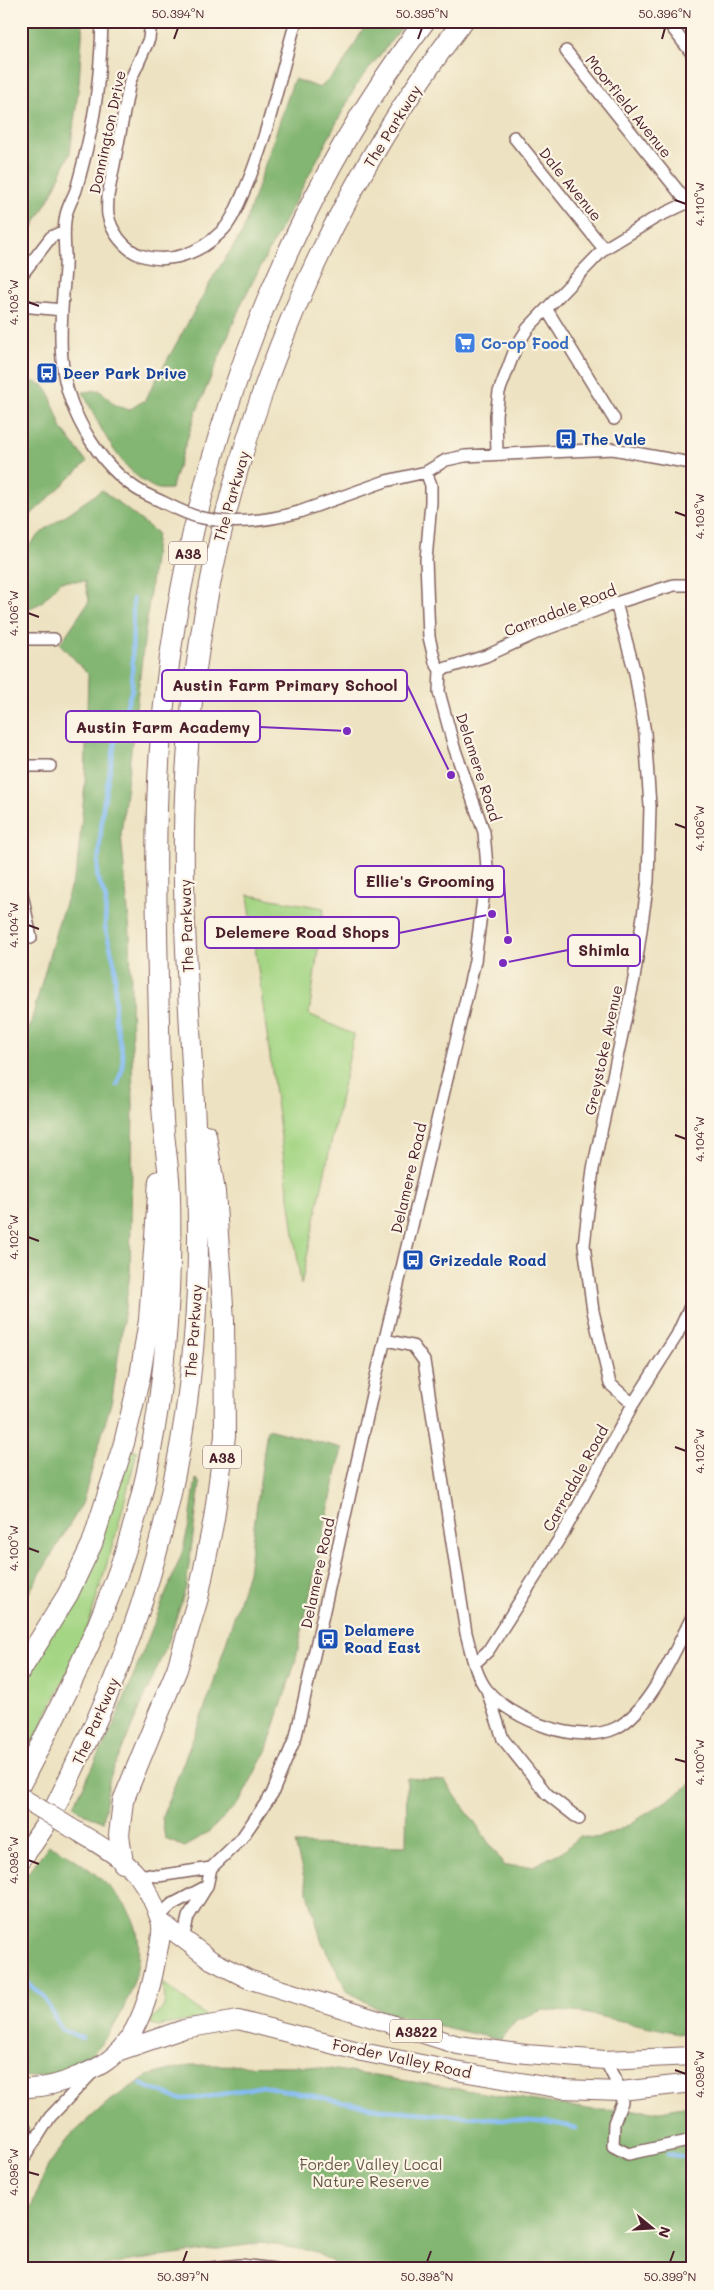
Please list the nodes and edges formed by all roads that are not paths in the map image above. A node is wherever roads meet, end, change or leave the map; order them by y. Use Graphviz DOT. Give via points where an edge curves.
graph roads {
  1 [pos="102,21"];
  2 [pos="150,21"];
  3 [pos="296,21"];
  4 [pos="425,21"];
  5 [pos="463,21"];
  6 [pos="667,21"];
  7 [pos="566,52"];
  8 [pos="693,55"];
  9 [pos="514,137"];
  10 [pos="690,201"];
  11 [pos="64,231"];
  12 [pos="604,250"];
  13 [pos="21,276"];
  14 [pos="21,306"];
  15 [pos="62,310"];
  16 [pos="547,310"];
  17 [pos="614,419"];
  18 [pos="497,454"];
  19 [pos="693,461"];
  20 [pos="426,472"];
  21 [pos="693,585"];
  22 [pos="616,603"];
  23 [pos="21,639"];
  24 [pos="54,639"];
  25 [pos="440,670"];
  26 [pos="21,766"];
  27 [pos="50,766"];
  28 [pos="21,890"];
  29 [pos="31,938"];
  30 [pos="190,1037"];
  31 [pos="164,1136"];
  32 [pos="693,1300"];
  33 [pos="386,1340"];
  34 [pos="633,1404"];
  35 [pos="693,1615"];
  36 [pos="475,1664"];
  37 [pos="21,1670"];
  38 [pos="487,1690"];
  39 [pos="519,1716"];
  40 [pos="503,1739"];
  41 [pos="21,1783"];
  42 [pos="21,1797"];
  43 [pos="579,1819"];
  44 [pos="21,1859"];
  45 [pos="130,1868"];
  46 [pos="211,1868"];
  47 [pos="206,1886"];
  48 [pos="160,1919"];
  49 [pos="183,1939"];
  50 [pos="117,2052"];
  51 [pos="693,2056"];
  52 [pos="605,2060"];
  53 [pos="98,2066"];
  54 [pos="693,2083"];
  55 [pos="21,2088"];
  56 [pos="621,2091"];
  57 [pos="21,2119"];
  58 [pos="693,2140"];
  59 [pos="23,2162"];
  60 [pos="201,2269"];
  61 [pos="275,2269"];
  1 -- 11 [label="street" via="100,65 90,133"];
  2 -- 3 [label="street, Donnington Drive" via="150,39 130,81 108,196 108,215 116,234 126,246 157,259 176,258 200,248 221,232 233,215 261,144"];
  4 -- 31 [label="highway, The Parkway / A38" via="360,113 285,255 231,398 189,548 168,668 161,738 157,862"];
  5 -- 30 [label="highway, The Parkway / A38" via="388,128 312,269 258,404 234,482 212,565 192,691 185,780 184,882"];
  6 -- 8 [label="street"];
  7 -- 10 [label="street, Moorfield Avenue"];
  9 -- 12 [label="street, Dale Avenue"];
  10 -- 12 [label="street" via="655,218"];
  11 -- 13 [label="street" via="51,237"];
  11 -- 15 [label="street"];
  12 -- 16 [label="street"];
  14 -- 15 [label="street"];
  15 -- 20 [label="street, bridge" via="62,360 71,400 86,436 108,464 137,491 197,516 270,520 386,481"];
  16 -- 17 [label="street"];
  16 -- 18 [label="street" via="521,338 508,366 499,392 496,415"];
  18 -- 19 [label="street" via="613,450"];
  18 -- 20 [label="street" via="446,460"];
  20 -- 25 [label="street, Delamere Road" via="431,485 426,560 429,637"];
  21 -- 22 [label="street, Carradale Road" via="674,585"];
  22 -- 25 [label="street, Carradale Road" via="541,630 486,656"];
  22 -- 34 [label="street, Greystoke Avenue" via="635,673 645,733 650,806 648,881 634,979 593,1169 584,1245 593,1311 610,1384"];
  23 -- 24 [label="street"];
  25 -- 33 [label="street, Delamere Road" via="439,692 454,747 484,832 487,867 475,961"];
  26 -- 27 [label="street"];
  28 -- 29 [label="street"];
  30 -- 44 [label="highway, The Parkway / A38" via="196,1148 197,1310 192,1371 178,1464 130,1641 97,1721 46,1824"];
  30 -- 45 [label="highway, A38" via="215,1192 224,1320 225,1436 214,1519 193,1616 177,1669 123,1801 119,1835"];
  31 -- 37 [label="highway, A38" via="149,1320 124,1443 92,1544 68,1594"];
  31 -- 41 [label="highway, The Parkway / A38" via="170,1192 169,1314 150,1458 122,1565 100,1624 75,1680"];
  32 -- 34 [label="street, Carradale Road" via="677,1335"];
  33 -- 36 [label="street" via="413,1346 424,1361 466,1633"];
  33 -- 46 [label="street, Delamere Road" via="372,1390 296,1736 272,1794 241,1839"];
  34 -- 36 [label="street, Carradale Road" via="565,1530 488,1651"];
  35 -- 39 [label="street" via="642,1706 616,1728 594,1734 555,1731"];
  36 -- 38 [label="street"];
  38 -- 39 [label="street"];
  38 -- 40 [label="street"];
  39 -- 40 [label="street" via="510,1719"];
  40 -- 43 [label="street" via="547,1794"];
  42 -- 45 [label="main road, bridge"];
  45 -- 46 [label="street" via="158,1876"];
  45 -- 48 [label="main road"];
  46 -- 47 [label="street"];
  47 -- 48 [label="street" via="171,1905"];
  47 -- 49 [label="street" via="188,1917"];
  48 -- 49 [label="main road, Forder Valley Road / A3822"];
  48 -- 50 [label="main road" via="155,1970 148,1999"];
  49 -- 52 [label="main road, Forder Valley Road / A3822" via="211,1960 248,1979 458,2045"];
  50 -- 53 [label="main road"];
  50 -- 56 [label="main road, Forder Valley Road / A3822" via="184,2029 238,2020 362,2052 456,2071 562,2089"];
  51 -- 52 [label="main road, Forder Valley Road / A3822"];
  52 -- 56 [label="street"];
  53 -- 55 [label="main road" via="48,2086"];
  53 -- 59 [label="street" via="50,2117"];
  54 -- 56 [label="main road, Forder Valley Road / A3822"];
  56 -- 58 [label="street" via="622,2102 614,2123 613,2146 628,2154"];
  57 -- 59 [label="street" via="28,2134"];
  60 -- 61 [label="street" via="240,2265"];
}
